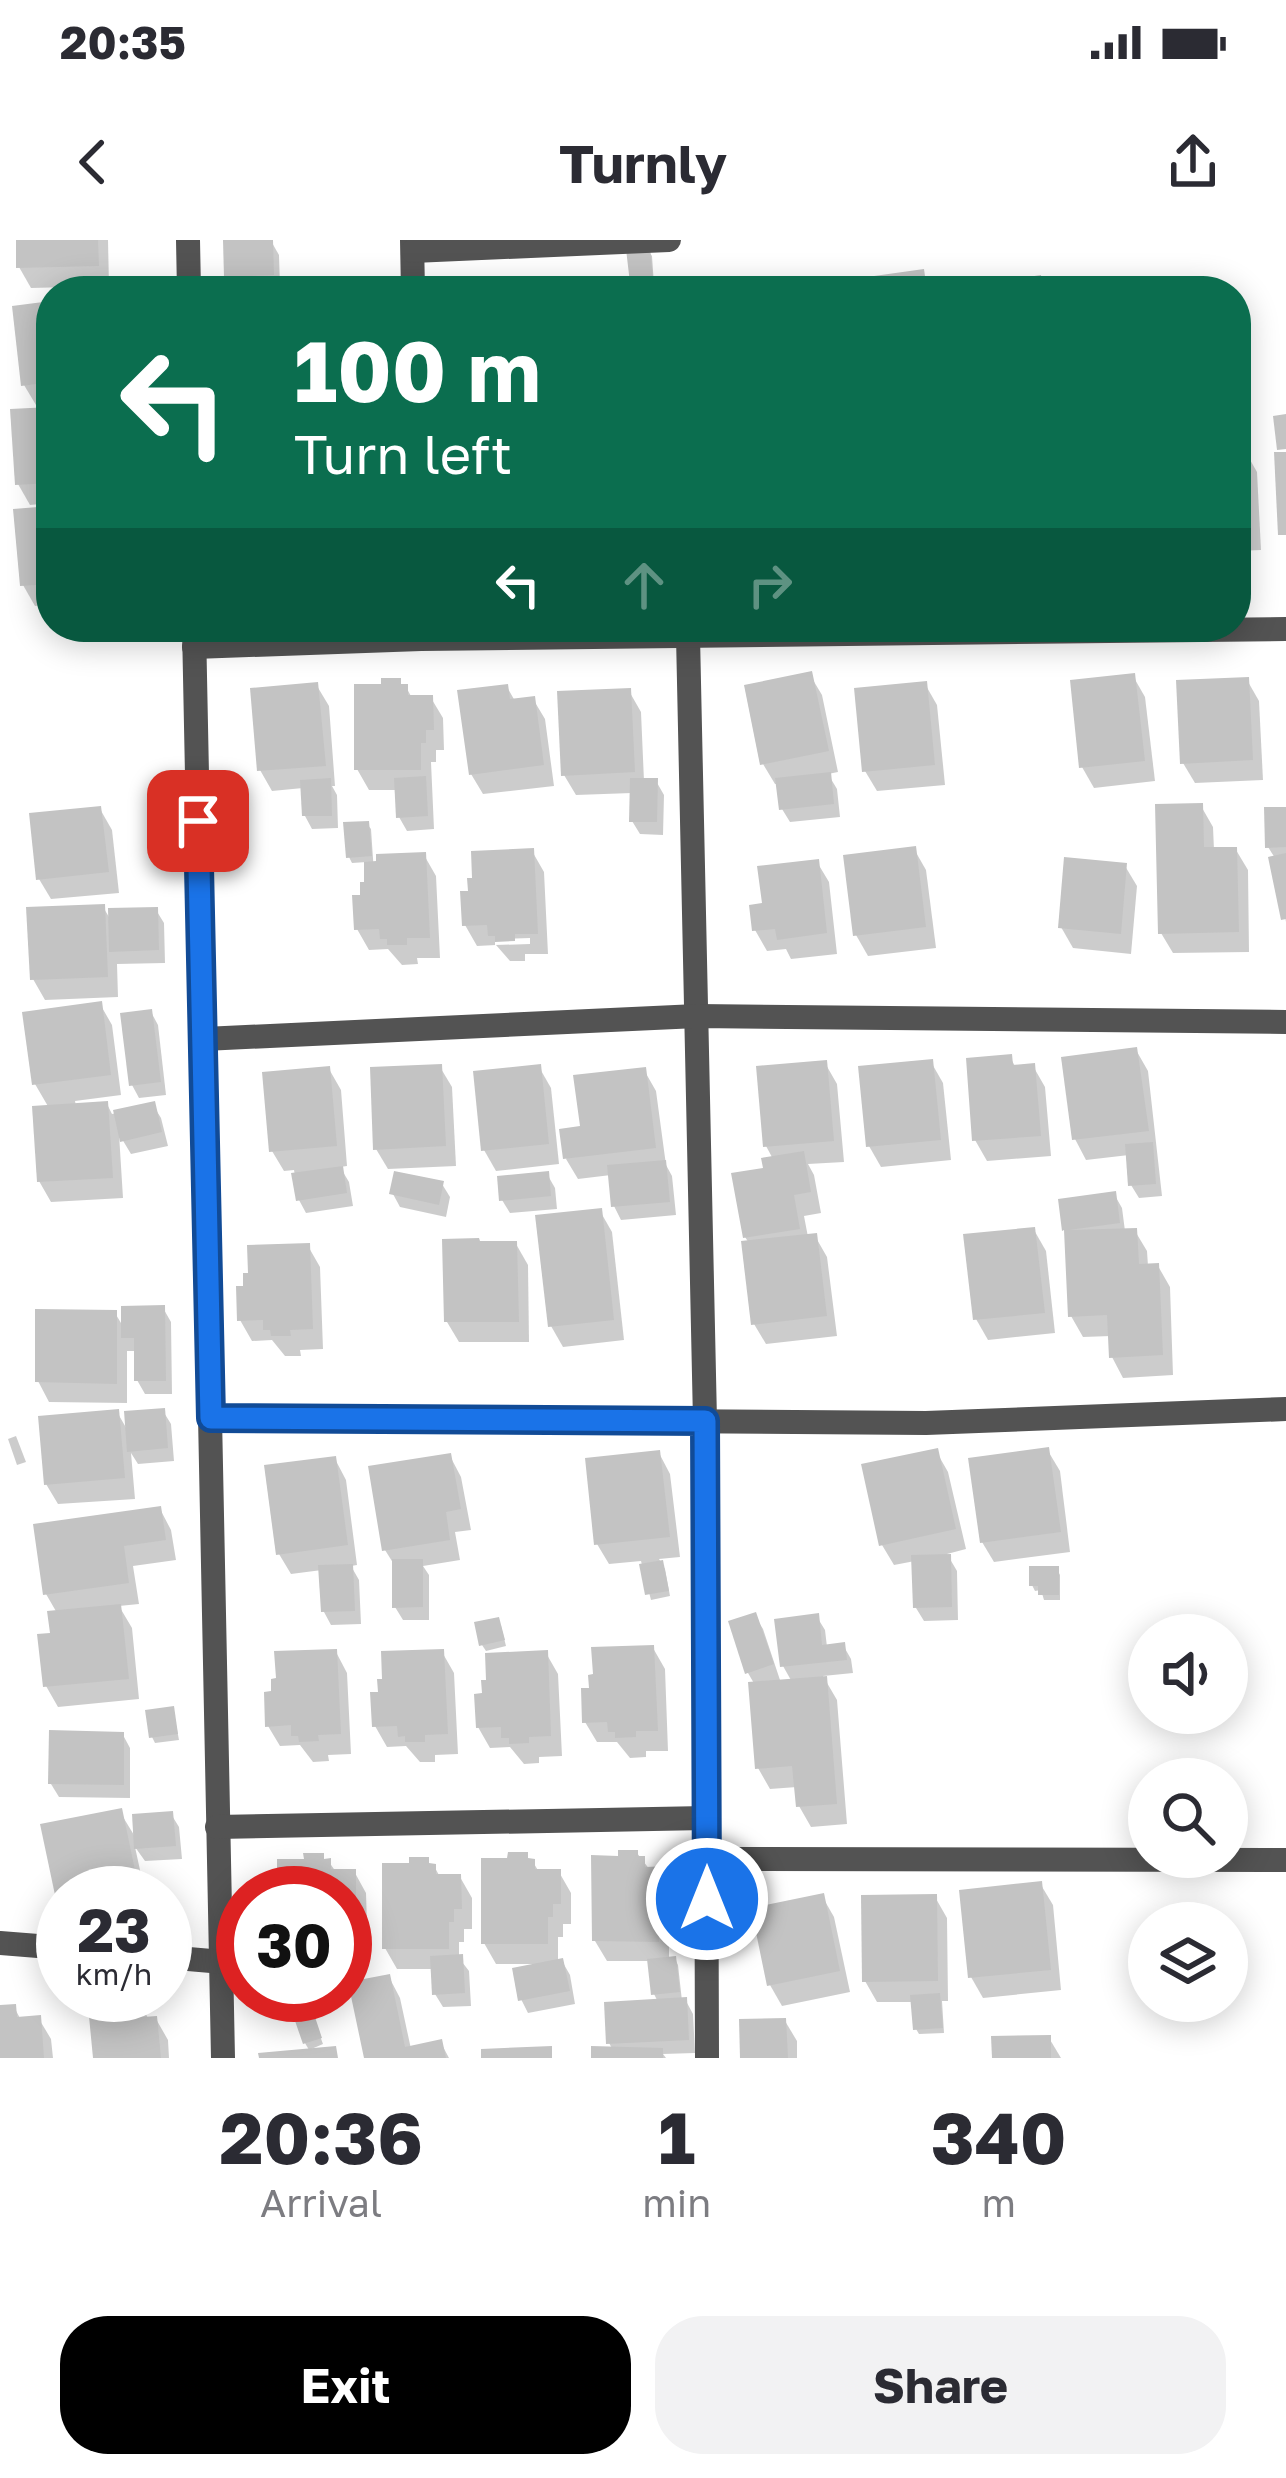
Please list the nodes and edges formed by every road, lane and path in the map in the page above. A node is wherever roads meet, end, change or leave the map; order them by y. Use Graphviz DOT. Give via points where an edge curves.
graph roads {
  1 [pos="188,240"];
  2 [pos="670,240"];
  3 [pos="412,246"];
  4 [pos="189,276"];
  5 [pos="413,276"];
  6 [pos="1251,629"];
  7 [pos="1286,629"];
  8 [pos="194,642"];
  9 [pos="688,642"];
  10 [pos="697,1016"];
  11 [pos="1286,1022"];
  12 [pos="204,1039"];
  13 [pos="1286,1409"];
  14 [pos="211,1418"];
  15 [pos="705,1421"];
  16 [pos="706,1818"];
  17 [pos="217,1827"];
  18 [pos="706,1859"];
  19 [pos="1286,1860"];
  20 [pos="219,1866"];
  21 [pos="0,1943"];
  22 [pos="36,1946"];
  23 [pos="223,2022"];
  24 [pos="223,2058"];
  25 [pos="707,2058"];
  1 -- 4 [label="street"];
  2 -- 3 [label="street"];
  3 -- 5 [label="street"];
  6 -- 7 [label="street"];
  8 -- 12 [label="street"];
  9 -- 10 [label="street"];
  10 -- 11 [label="street"];
  10 -- 12 [label="street"];
  10 -- 15 [label="street"];
  12 -- 14 [label="street"];
  13 -- 15 [label="street" via="926,1423"];
  14 -- 15 [label="street"];
  14 -- 17 [label="street"];
  15 -- 16 [label="street"];
  16 -- 17 [label="street"];
  16 -- 18 [label="street"];
  17 -- 20 [label="street"];
  18 -- 19 [label="street"];
  18 -- 25 [label="street"];
  21 -- 22 [label="street"];
  23 -- 24 [label="street"];
}
